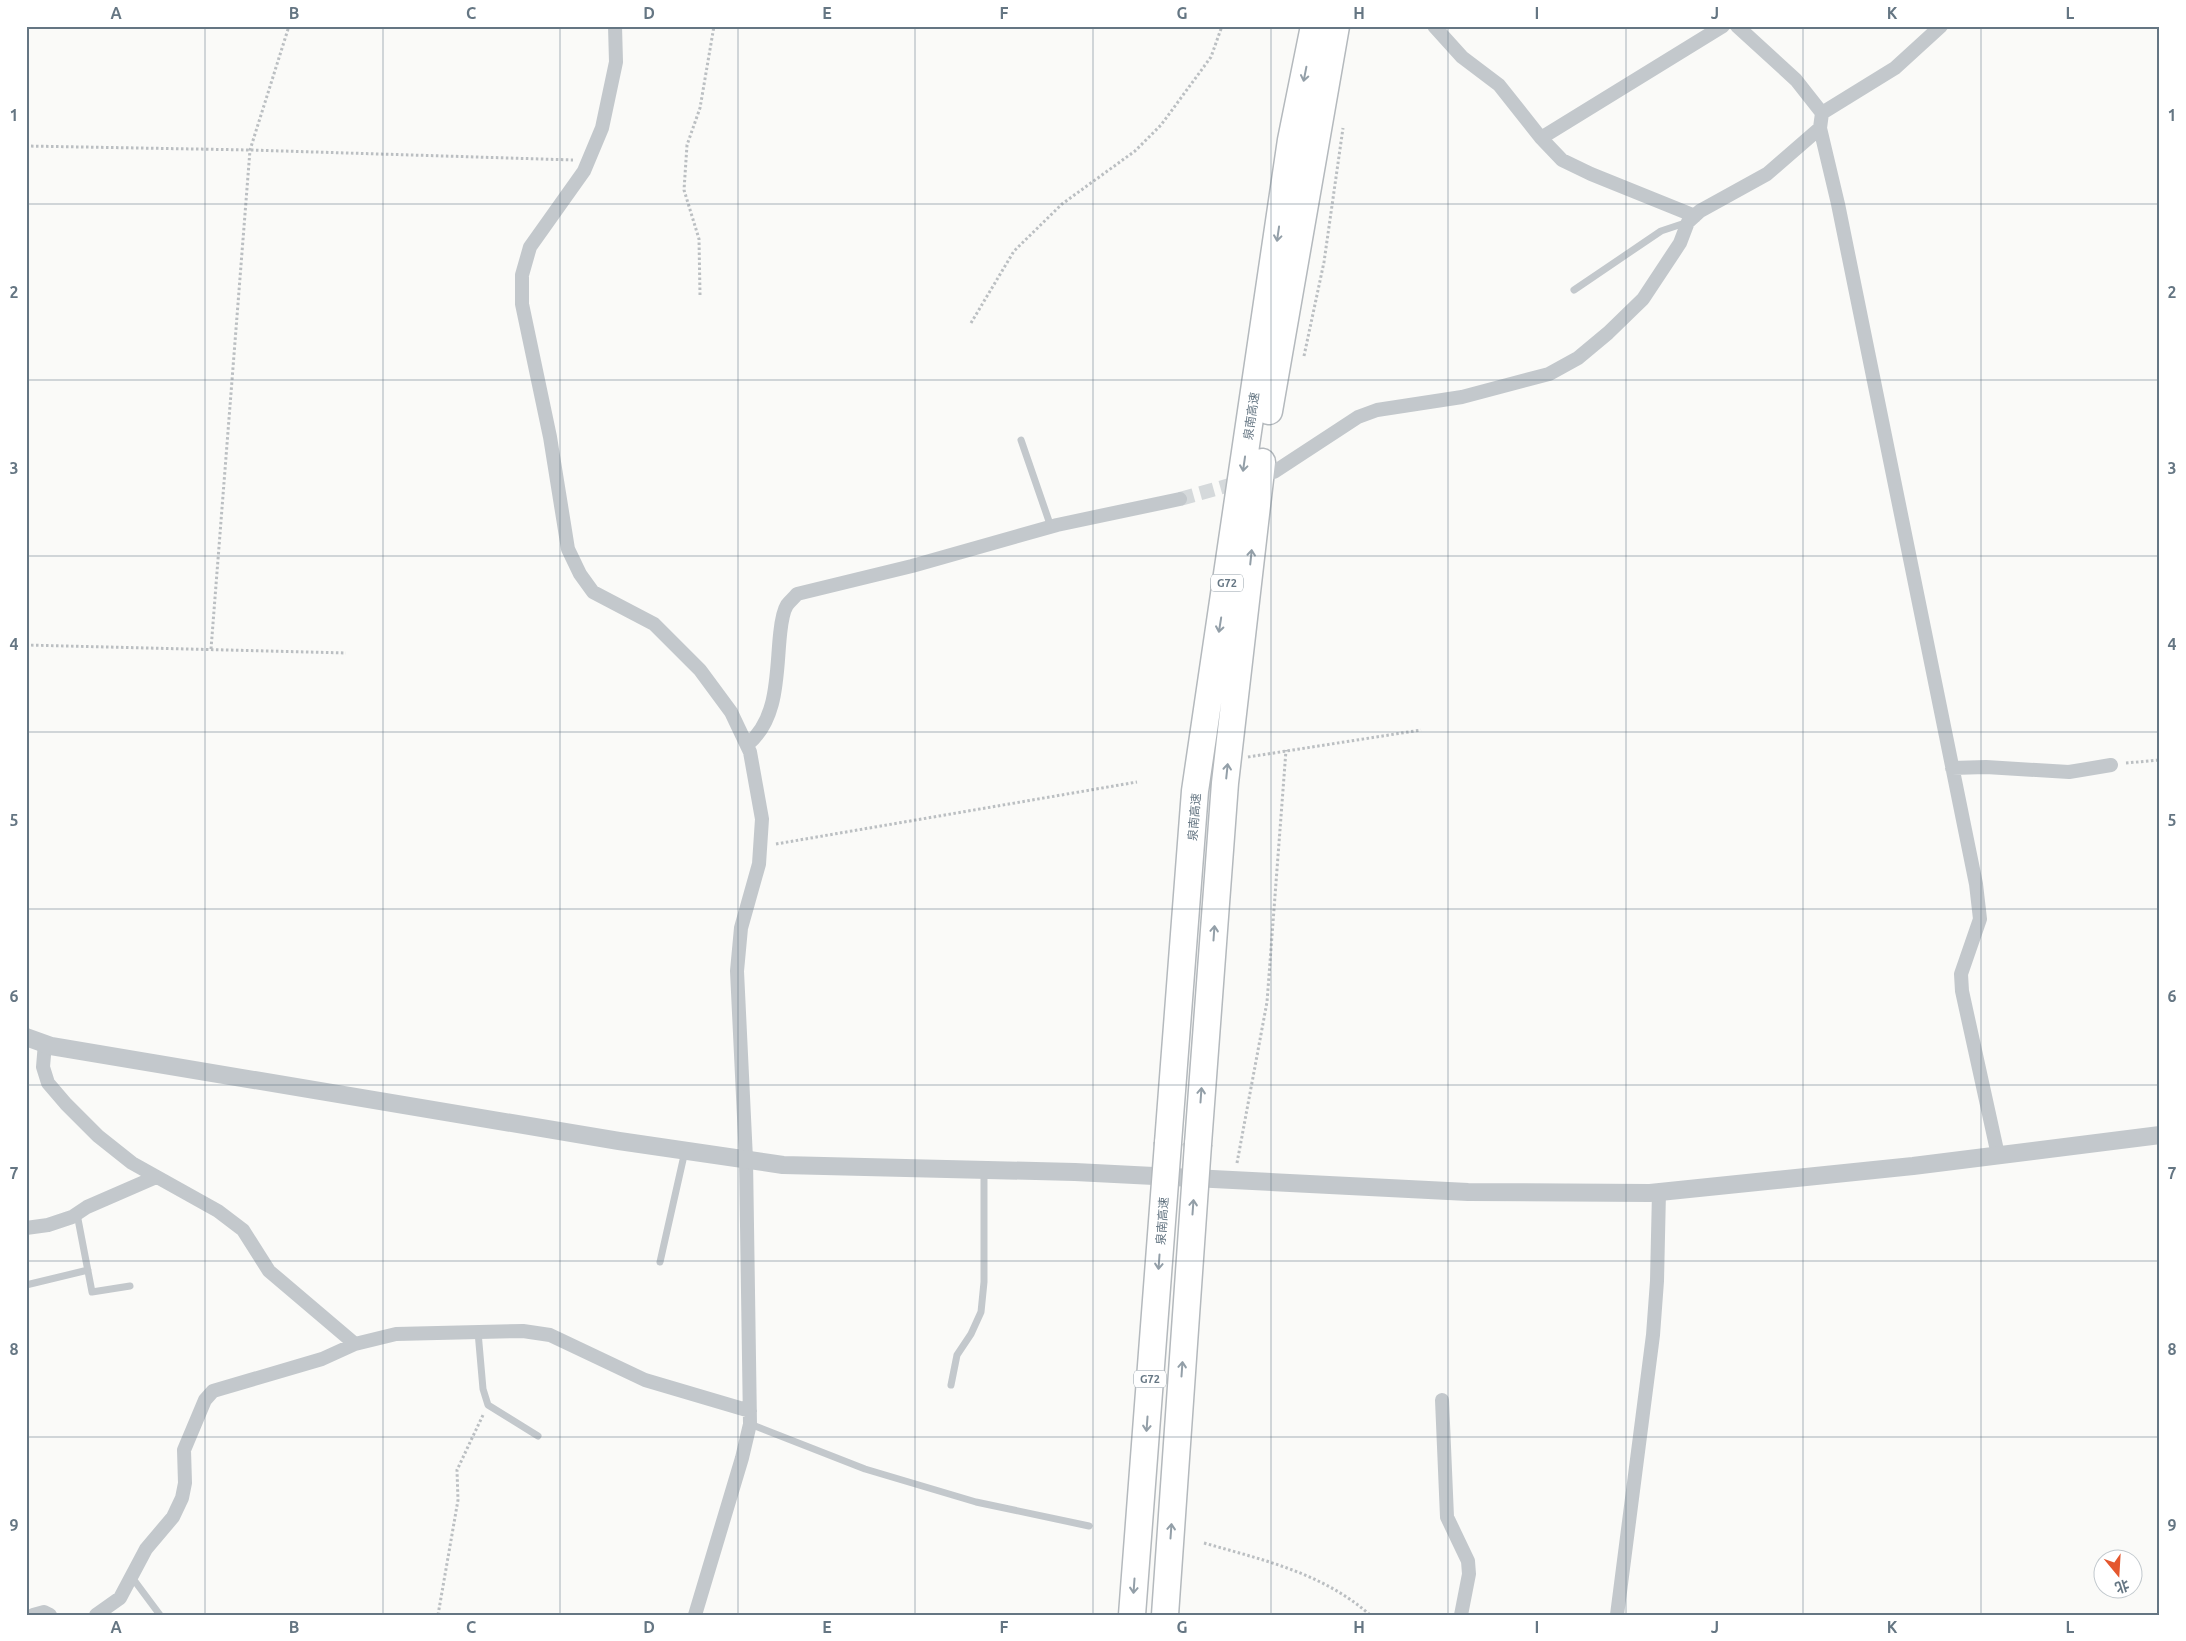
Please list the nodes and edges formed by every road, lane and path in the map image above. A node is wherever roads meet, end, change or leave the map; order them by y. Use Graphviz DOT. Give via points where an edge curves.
graph roads {
  1 [pos="289,26"];
  2 [pos="615,26"];
  3 [pos="714,26"];
  4 [pos="1222,26"];
  5 [pos="1314,26"];
  6 [pos="1336,26"];
  7 [pos="1434,26"];
  8 [pos="1723,26"];
  9 [pos="1737,26"];
  10 [pos="1941,26"];
  11 [pos="1822,113"];
  12 [pos="1344,119"];
  13 [pos="1820,128"];
  14 [pos="1541,138"];
  15 [pos="26,146"];
  16 [pos="250,150"];
  17 [pos="588,161"];
  18 [pos="1691,219"];
  19 [pos="1574,290"];
  20 [pos="700,295"];
  21 [pos="971,323"];
  22 [pos="1304,356"];
  23 [pos="1021,440"];
  24 [pos="1274,472"];
  25 [pos="1180,500"];
  26 [pos="1051,527"];
  27 [pos="26,645"];
  28 [pos="211,649"];
  29 [pos="346,652"];
  30 [pos="1420,730"];
  31 [pos="747,745"];
  32 [pos="1286,750"];
  33 [pos="1243,758"];
  34 [pos="2160,760"];
  35 [pos="2111,765"];
  36 [pos="1952,768"];
  37 [pos="1137,782"];
  38 [pos="760,846"];
  39 [pos="26,1037"];
  40 [pos="45,1043"];
  41 [pos="2160,1135"];
  42 [pos="685,1151"];
  43 [pos="1998,1155"];
  44 [pos="746,1159"];
  45 [pos="984,1170"];
  46 [pos="156,1177"];
  47 [pos="1234,1180"];
  48 [pos="1659,1192"];
  49 [pos="77,1213"];
  50 [pos="26,1228"];
  51 [pos="660,1262"];
  52 [pos="88,1270"];
  53 [pos="26,1285"];
  54 [pos="130,1286"];
  55 [pos="478,1332"];
  56 [pos="355,1344"];
  57 [pos="951,1385"];
  58 [pos="1442,1400"];
  59 [pos="488,1405"];
  60 [pos="750,1417"];
  61 [pos="538,1436"];
  62 [pos="1089,1526"];
  63 [pos="1204,1543"];
  64 [pos="131,1576"];
  65 [pos="33,1615"];
  66 [pos="50,1615"];
  67 [pos="96,1615"];
  68 [pos="160,1615"];
  69 [pos="438,1615"];
  70 [pos="695,1615"];
  71 [pos="1132,1615"];
  72 [pos="1165,1615"];
  73 [pos="1370,1615"];
  74 [pos="1460,1615"];
  75 [pos="1617,1615"];
  1 -- 16 [label="path"];
  2 -- 17 [label="street" via="616,62 602,128"];
  3 -- 20 [label="path" via="700,108 687,145 684,190 699,239"];
  4 -- 21 [label="path" via="1211,57 1161,125 1135,151 1062,204 1014,251"];
  5 -- 71 [label="highway, 泉南高速 / G72, one-way, bridge" via="1291,140 1196,791"];
  72 -- 6 [label="highway, 泉南高速 / G72, one-way, bridge" via="1226,784 1264,442"];
  7 -- 14 [label="street" via="1462,57 1499,85"];
  8 -- 14 [label="street"];
  9 -- 11 [label="street" via="1796,80"];
  10 -- 11 [label="street" via="1895,68"];
  11 -- 13 [label="street"];
  12 -- 22 [label="path" via="1324,262"];
  13 -- 18 [label="street" via="1767,174"];
  13 -- 36 [label="street"];
  14 -- 18 [label="street" via="1562,160"];
  15 -- 16 [label="path"];
  16 -- 17 [label="path"];
  16 -- 28 [label="path"];
  17 -- 31 [label="street" via="530,247 522,275 522,304 550,437 568,549 593,592 654,624 700,670 731,712"];
  18 -- 19 [label="lane" via="1661,232"];
  18 -- 24 [label="street" via="1680,243 1643,299 1578,358 1550,374 1462,398 1376,410 1358,417"];
  23 -- 26 [label="lane"];
  25 -- 26 [label="street"];
  26 -- 31 [label="street" via="797,594 786,607 782,624 774,699 765,726"];
  27 -- 28 [label="path"];
  28 -- 29 [label="path"];
  30 -- 32 [label="path"];
  31 -- 38 [label="street" via="762,819"];
  32 -- 33 [label="path"];
  32 -- 47 [label="path" via="1268,1002"];
  34 -- 35 [label="path"];
  35 -- 36 [label="street" via="2069,772"];
  36 -- 43 [label="street" via="1980,918 1961,974 1962,991"];
  37 -- 38 [label="path"];
  38 -- 44 [label="street" via="759,864 741,928 737,971"];
  39 -- 40 [label="street"];
  40 -- 42 [label="street"];
  40 -- 46 [label="street" via="43,1067 48,1083 112,1147"];
  41 -- 43 [label="street"];
  42 -- 44 [label="street"];
  42 -- 51 [label="lane"];
  43 -- 48 [label="street"];
  44 -- 45 [label="street" via="783,1164"];
  44 -- 60 [label="street"];
  45 -- 47 [label="street"];
  45 -- 57 [label="lane" via="981,1312 957,1355"];
  46 -- 49 [label="street"];
  46 -- 56 [label="street" via="218,1211 243,1230 269,1271"];
  47 -- 48 [label="street" via="1468,1192"];
  48 -- 75 [label="street" via="1653,1334"];
  49 -- 50 [label="street" via="48,1225"];
  49 -- 52 [label="lane"];
  52 -- 53 [label="lane"];
  52 -- 54 [label="lane" via="92,1292"];
  55 -- 56 [label="street" via="396,1334"];
  55 -- 59 [label="lane" via="483,1389"];
  55 -- 60 [label="street" via="523,1331 550,1335 645,1380"];
  56 -- 64 [label="street" via="322,1358 213,1391 184,1450 182,1498 173,1517 146,1549"];
  58 -- 74 [label="street" via="1447,1518 1468,1561 1469,1574"];
  59 -- 61 [label="lane"];
  59 -- 69 [label="path" via="457,1470 458,1500"];
  60 -- 62 [label="lane" via="865,1469 976,1502"];
  60 -- 70 [label="street" via="742,1458"];
  63 -- 73 [label="path" via="1317,1579"];
  64 -- 67 [label="street" via="120,1598"];
  64 -- 68 [label="lane"];
  65 -- 66 [label="street" via="44,1612"];
}
